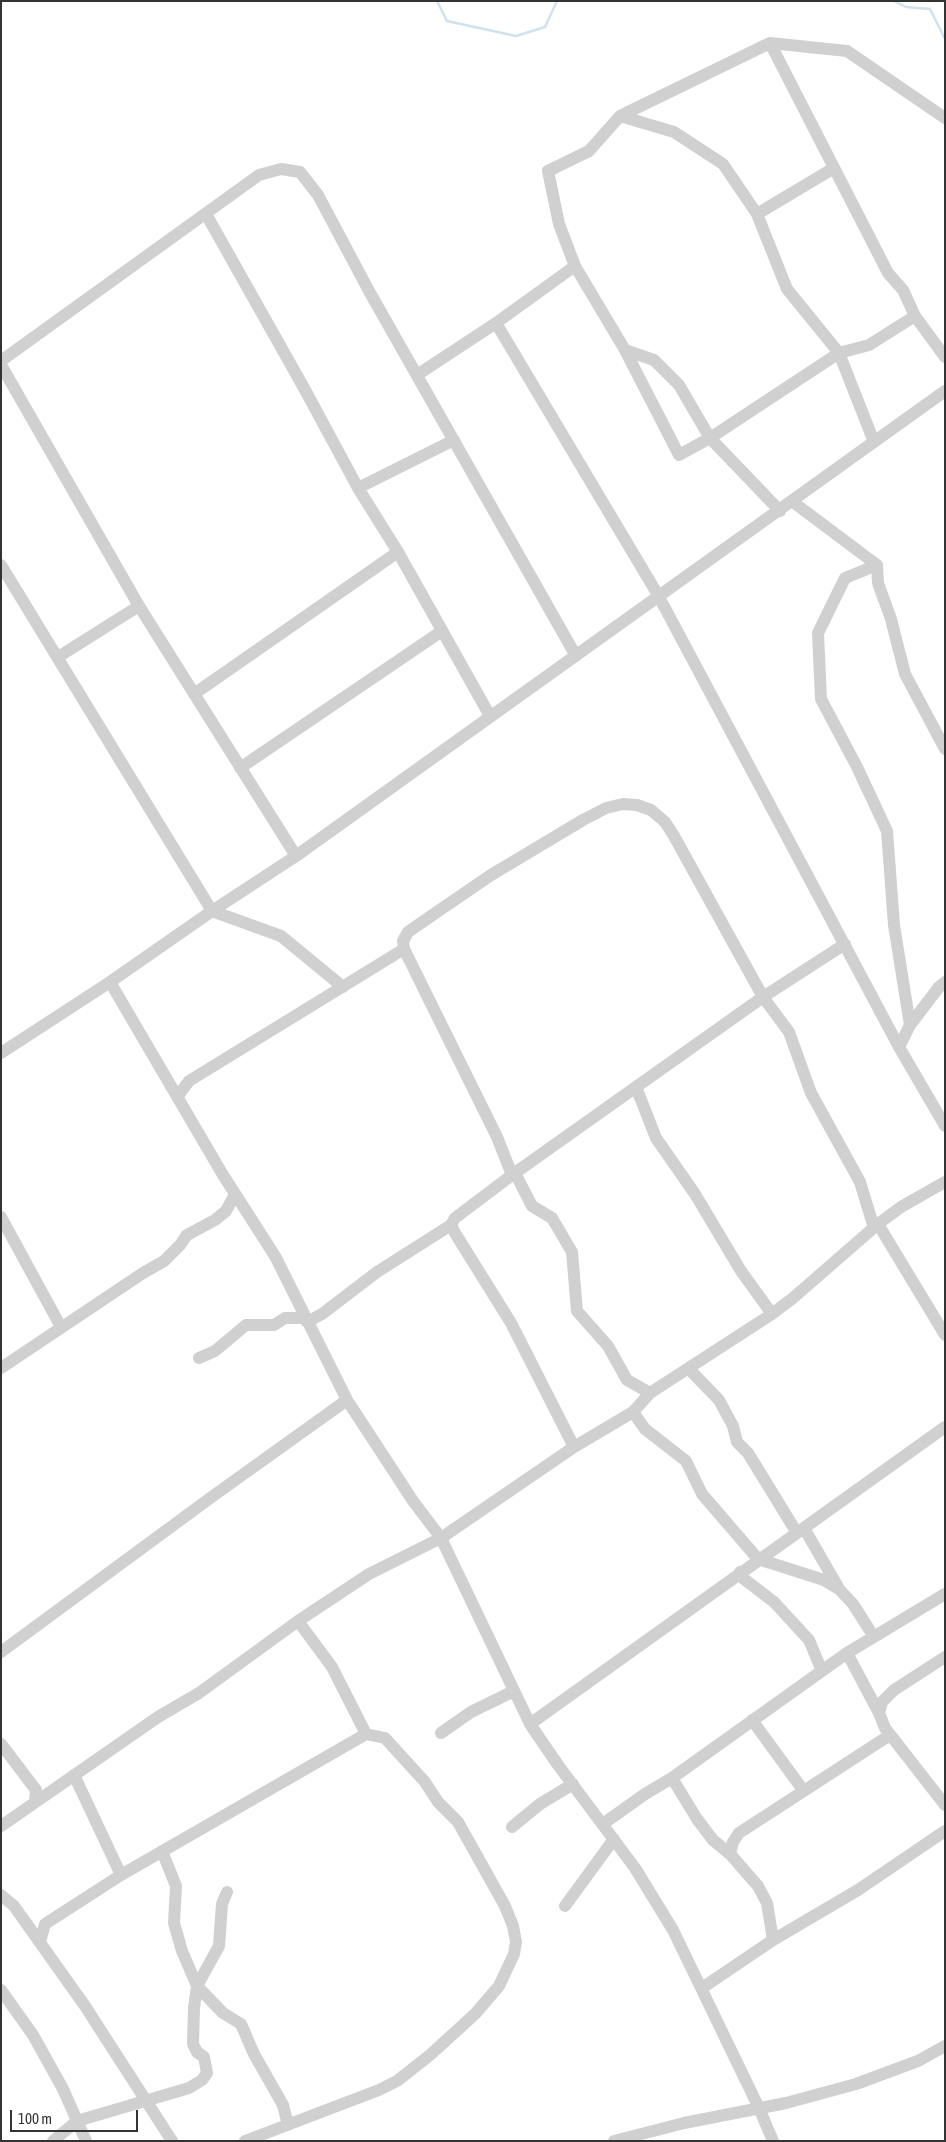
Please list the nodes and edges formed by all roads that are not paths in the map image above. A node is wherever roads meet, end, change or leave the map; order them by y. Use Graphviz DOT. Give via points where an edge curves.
graph roads {
  1 [pos="770,44"];
  2 [pos="620,116"];
  3 [pos="945,118"];
  4 [pos="834,168"];
  5 [pos="206,214"];
  6 [pos="757,214"];
  7 [pos="575,266"];
  8 [pos="915,316"];
  9 [pos="496,323"];
  10 [pos="625,350"];
  11 [pos="839,353"];
  12 [pos="945,357"];
  13 [pos="1,363"];
  14 [pos="417,375"];
  15 [pos="945,391"];
  16 [pos="710,438"];
  17 [pos="454,440"];
  18 [pos="874,442"];
  19 [pos="358,488"];
  20 [pos="793,502"];
  21 [pos="780,511"];
  22 [pos="398,552"];
  23 [pos="1,565"];
  24 [pos="877,565"];
  25 [pos="658,595"];
  26 [pos="140,606"];
  27 [pos="442,631"];
  28 [pos="576,656"];
  29 [pos="58,657"];
  30 [pos="194,694"];
  31 [pos="490,716"];
  32 [pos="945,748"];
  33 [pos="240,768"];
  34 [pos="296,856"];
  35 [pos="212,911"];
  36 [pos="846,944"];
  37 [pos="404,949"];
  38 [pos="110,982"];
  39 [pos="945,982"];
  40 [pos="343,987"];
  41 [pos="763,997"];
  42 [pos="910,1025"];
  43 [pos="900,1047"];
  44 [pos="1,1053"];
  45 [pos="636,1087"];
  46 [pos="178,1096"];
  47 [pos="944,1124"];
  48 [pos="514,1174"];
  49 [pos="945,1182"];
  50 [pos="236,1194"];
  51 [pos="1,1217"];
  52 [pos="451,1225"];
  53 [pos="876,1226"];
  54 [pos="772,1314"];
  55 [pos="306,1320"];
  56 [pos="61,1327"];
  57 [pos="945,1335"];
  58 [pos="199,1358"];
  59 [pos="1,1368"];
  60 [pos="689,1369"];
  61 [pos="650,1394"];
  62 [pos="346,1400"];
  63 [pos="633,1412"];
  64 [pos="945,1427"];
  65 [pos="574,1447"];
  66 [pos="801,1530"];
  67 [pos="441,1538"];
  68 [pos="758,1559"];
  69 [pos="740,1572"];
  70 [pos="839,1589"];
  71 [pos="943,1599"];
  72 [pos="298,1621"];
  73 [pos="874,1637"];
  74 [pos="1,1652"];
  75 [pos="847,1653"];
  76 [pos="945,1657"];
  77 [pos="822,1671"];
  78 [pos="514,1691"];
  79 [pos="879,1713"];
  80 [pos="752,1720"];
  81 [pos="530,1724"];
  82 [pos="440,1733"];
  83 [pos="366,1734"];
  84 [pos="890,1735"];
  85 [pos="1,1744"];
  86 [pos="74,1775"];
  87 [pos="672,1778"];
  88 [pos="573,1784"];
  89 [pos="803,1790"];
  90 [pos="35,1802"];
  91 [pos="945,1806"];
  92 [pos="603,1824"];
  93 [pos="1,1826"];
  94 [pos="512,1827"];
  95 [pos="945,1831"];
  96 [pos="614,1839"];
  97 [pos="162,1851"];
  98 [pos="730,1854"];
  99 [pos="121,1875"];
  100 [pos="227,1892"];
  101 [pos="1,1895"];
  102 [pos="565,1906"];
  103 [pos="774,1940"];
  104 [pos="40,1942"];
  105 [pos="197,1986"];
  106 [pos="702,1988"];
  107 [pos="1,1990"];
  108 [pos="945,2046"];
  109 [pos="146,2100"];
  110 [pos="759,2108"];
  111 [pos="77,2121"];
  112 [pos="288,2125"];
  113 [pos="53,2141"];
  114 [pos="86,2141"];
  115 [pos="172,2141"];
  116 [pos="245,2141"];
  117 [pos="614,2141"];
  118 [pos="773,2141"];
  1 -- 2 [label="street"];
  1 -- 3 [label="street" via="847,51"];
  1 -- 4 [label="street"];
  2 -- 6 [label="street" via="674,132 723,164"];
  2 -- 7 [label="street" via="589,151 548,172 560,224"];
  4 -- 6 [label="street"];
  4 -- 8 [label="street" via="888,273 903,290"];
  5 -- 13 [label="street"];
  5 -- 14 [label="street" via="259,175 281,169 300,172 318,195 368,292"];
  5 -- 19 [label="street"];
  6 -- 11 [label="street" via="787,290"];
  7 -- 9 [label="street"];
  7 -- 10 [label="street"];
  8 -- 11 [label="street" via="869,344"];
  8 -- 12 [label="street"];
  9 -- 14 [label="street"];
  9 -- 25 [label="street"];
  10 -- 16 [label="street" via="654,360 679,385"];
  10 -- 16 [label="street" via="679,455"];
  11 -- 16 [label="street"];
  11 -- 18 [label="street"];
  13 -- 26 [label="street"];
  14 -- 17 [label="street"];
  15 -- 18 [label="street"];
  16 -- 21 [label="street"];
  17 -- 19 [label="street"];
  17 -- 28 [label="street"];
  18 -- 20 [label="street"];
  19 -- 22 [label="street"];
  20 -- 21 [label="street"];
  20 -- 24 [label="street"];
  21 -- 25 [label="street"];
  22 -- 27 [label="street"];
  22 -- 30 [label="street"];
  23 -- 29 [label="street"];
  24 -- 32 [label="street" via="878,583 891,618 905,674"];
  24 -- 42 [label="street" via="845,578 818,633 821,699 858,767 887,831 894,925"];
  25 -- 28 [label="street"];
  25 -- 36 [label="street"];
  26 -- 29 [label="street"];
  26 -- 30 [label="street"];
  27 -- 31 [label="street"];
  27 -- 33 [label="street"];
  28 -- 31 [label="street"];
  29 -- 35 [label="street"];
  30 -- 33 [label="street"];
  31 -- 34 [label="street"];
  33 -- 34 [label="street"];
  34 -- 35 [label="street"];
  35 -- 38 [label="street"];
  35 -- 40 [label="street" via="281,936"];
  36 -- 41 [label="street"];
  36 -- 43 [label="street"];
  37 -- 40 [label="street"];
  37 -- 41 [label="street" via="403,941 408,932 491,875 606,808 637,805 651,810 665,822"];
  37 -- 48 [label="street"];
  38 -- 44 [label="street"];
  38 -- 46 [label="street"];
  39 -- 42 [label="street"];
  40 -- 46 [label="street" via="189,1081"];
  41 -- 45 [label="street"];
  41 -- 53 [label="street" via="788,1032 811,1093 860,1182"];
  42 -- 43 [label="street"];
  43 -- 47 [label="street"];
  45 -- 48 [label="street"];
  45 -- 54 [label="street" via="656,1138"];
  46 -- 50 [label="street"];
  48 -- 52 [label="street" via="455,1218"];
  48 -- 61 [label="street" via="532,1206 552,1218 572,1252 577,1311 608,1346 627,1380"];
  49 -- 53 [label="street" via="901,1207"];
  50 -- 55 [label="street" via="275,1256"];
  50 -- 56 [label="street" via="226,1211 187,1235 164,1261"];
  51 -- 56 [label="street"];
  52 -- 55 [label="street" via="377,1272 322,1314"];
  52 -- 65 [label="street" via="511,1324"];
  53 -- 54 [label="street"];
  53 -- 57 [label="street"];
  54 -- 60 [label="street"];
  55 -- 58 [label="street" via="285,1318 274,1325 246,1325 215,1351"];
  55 -- 62 [label="street"];
  56 -- 59 [label="street"];
  60 -- 61 [label="street"];
  60 -- 66 [label="street" via="719,1400 733,1426 737,1442"];
  61 -- 63 [label="street"];
  62 -- 67 [label="street"];
  62 -- 74 [label="street"];
  63 -- 65 [label="street"];
  63 -- 68 [label="street" via="645,1428 686,1460 702,1494"];
  64 -- 66 [label="street"];
  65 -- 67 [label="street"];
  66 -- 68 [label="street"];
  66 -- 70 [label="street"];
  67 -- 72 [label="street" via="370,1574"];
  67 -- 78 [label="street"];
  68 -- 69 [label="street"];
  68 -- 70 [label="street" via="824,1580"];
  69 -- 77 [label="street" via="809,1640"];
  69 -- 81 [label="street"];
  70 -- 73 [label="street"];
  71 -- 73 [label="street"];
  72 -- 83 [label="street" via="332,1667"];
  72 -- 86 [label="street" via="199,1693"];
  73 -- 75 [label="street"];
  75 -- 77 [label="street"];
  75 -- 79 [label="street"];
  76 -- 79 [label="street" via="894,1690 882,1702"];
  77 -- 80 [label="street"];
  78 -- 81 [label="street"];
  78 -- 82 [label="street" via="471,1712"];
  79 -- 84 [label="street"];
  80 -- 87 [label="street"];
  80 -- 89 [label="street"];
  81 -- 88 [label="street"];
  83 -- 97 [label="street"];
  83 -- 112 [label="street" via="385,1738 458,1822 507,1913 516,1942 514,1954 499,1986 475,2014 397,2081"];
  84 -- 89 [label="street"];
  84 -- 91 [label="street"];
  85 -- 90 [label="street" via="36,1790"];
  86 -- 90 [label="street"];
  86 -- 99 [label="street"];
  87 -- 92 [label="street"];
  87 -- 98 [label="street" via="713,1840"];
  88 -- 92 [label="street"];
  88 -- 94 [label="street" via="540,1804"];
  89 -- 98 [label="street" via="739,1833"];
  90 -- 93 [label="street"];
  92 -- 96 [label="street"];
  95 -- 103 [label="street" via="858,1890"];
  96 -- 102 [label="street"];
  96 -- 106 [label="street" via="673,1930"];
  97 -- 99 [label="street"];
  97 -- 105 [label="street" via="176,1886 174,1923"];
  98 -- 103 [label="street" via="758,1886 767,1903"];
  99 -- 104 [label="street" via="45,1924"];
  100 -- 105 [label="street" via="222,1904 219,1946"];
  101 -- 104 [label="street" via="14,1906"];
  103 -- 106 [label="street"];
  104 -- 109 [label="street" via="86,2006"];
  105 -- 109 [label="street" via="193,2044 204,2057 207,2073 189,2088"];
  105 -- 112 [label="street" via="223,2013 241,2024 283,2105"];
  106 -- 110 [label="street"];
  107 -- 111 [label="street" via="33,2035"];
  108 -- 110 [label="street" via="918,2061 856,2084"];
  109 -- 111 [label="street"];
  109 -- 115 [label="street"];
  110 -- 117 [label="street"];
  110 -- 118 [label="street"];
  111 -- 113 [label="street"];
  111 -- 114 [label="street"];
  112 -- 116 [label="street"];
}
